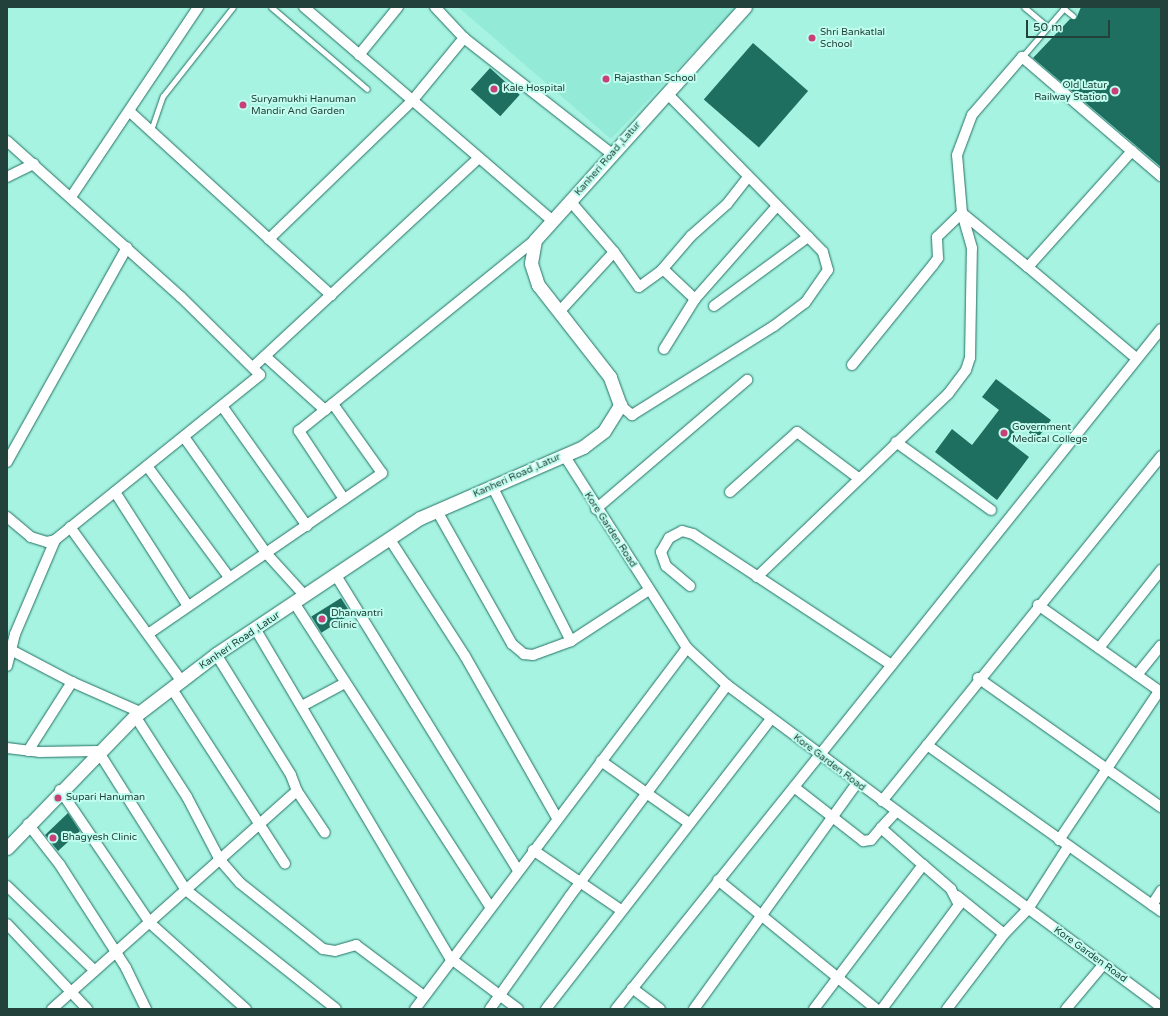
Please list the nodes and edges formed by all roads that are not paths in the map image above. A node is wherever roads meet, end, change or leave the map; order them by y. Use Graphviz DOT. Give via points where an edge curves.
graph roads {
  1 [pos="198,7"];
  2 [pos="234,7"];
  3 [pos="271,7"];
  4 [pos="304,7"];
  5 [pos="398,7"];
  6 [pos="435,7"];
  7 [pos="745,7"];
  8 [pos="1024,7"];
  9 [pos="1064,8"];
  10 [pos="1073,16"];
  11 [pos="1048,28"];
  12 [pos="464,38"];
  13 [pos="359,55"];
  14 [pos="1022,57"];
  15 [pos="367,89"];
  16 [pos="667,93"];
  17 [pos="412,101"];
  18 [pos="129,111"];
  19 [pos="151,130"];
  20 [pos="7,141"];
  21 [pos="1134,148"];
  22 [pos="612,154"];
  23 [pos="479,158"];
  24 [pos="34,164"];
  25 [pos="1161,176"];
  26 [pos="7,177"];
  27 [pos="748,177"];
  28 [pos="71,197"];
  29 [pos="571,202"];
  30 [pos="777,206"];
  31 [pos="962,213"];
  32 [pos="553,221"];
  33 [pos="808,237"];
  34 [pos="269,239"];
  35 [pos="535,240"];
  36 [pos="127,247"];
  37 [pos="614,252"];
  38 [pos="1028,268"];
  39 [pos="663,269"];
  40 [pos="331,295"];
  41 [pos="695,299"];
  42 [pos="714,306"];
  43 [pos="558,312"];
  44 [pos="1161,329"];
  45 [pos="664,349"];
  46 [pos="265,356"];
  47 [pos="1136,358"];
  48 [pos="852,365"];
  49 [pos="253,368"];
  50 [pos="747,380"];
  51 [pos="620,405"];
  52 [pos="222,406"];
  53 [pos="329,407"];
  54 [pos="184,437"];
  55 [pos="896,442"];
  56 [pos="564,455"];
  57 [pos="1161,456"];
  58 [pos="7,462"];
  59 [pos="147,466"];
  60 [pos="857,477"];
  61 [pos="493,488"];
  62 [pos="115,492"];
  63 [pos="730,492"];
  64 [pos="344,499"];
  65 [pos="596,509"];
  66 [pos="990,510"];
  67 [pos="437,511"];
  68 [pos="7,517"];
  69 [pos="307,526"];
  70 [pos="70,527"];
  71 [pos="389,538"];
  72 [pos="55,540"];
  73 [pos="266,553"];
  74 [pos="1161,570"];
  75 [pos="335,574"];
  76 [pos="228,576"];
  77 [pos="757,577"];
  78 [pos="690,586"];
  79 [pos="649,590"];
  80 [pos="305,596"];
  81 [pos="295,604"];
  82 [pos="1038,605"];
  83 [pos="188,606"];
  84 [pos="256,630"];
  85 [pos="11,632"];
  86 [pos="148,634"];
  87 [pos="571,641"];
  88 [pos="1161,645"];
  89 [pos="687,648"];
  90 [pos="1099,648"];
  91 [pos="11,650"];
  92 [pos="216,654"];
  93 [pos="7,662"];
  94 [pos="892,665"];
  95 [pos="1137,675"];
  96 [pos="978,678"];
  97 [pos="72,682"];
  98 [pos="345,683"];
  99 [pos="727,685"];
  100 [pos="177,686"];
  101 [pos="1160,692"];
  102 [pos="302,706"];
  103 [pos="138,714"];
  104 [pos="771,719"];
  105 [pos="927,745"];
  106 [pos="7,748"];
  107 [pos="28,751"];
  108 [pos="98,751"];
  109 [pos="819,756"];
  110 [pos="601,760"];
  111 [pos="1105,767"];
  112 [pos="856,784"];
  113 [pos="794,787"];
  114 [pos="60,790"];
  115 [pos="297,791"];
  116 [pos="647,792"];
  117 [pos="882,801"];
  118 [pos="1161,807"];
  119 [pos="896,812"];
  120 [pos="833,817"];
  121 [pos="558,818"];
  122 [pos="689,823"];
  123 [pos="28,824"];
  124 [pos="258,825"];
  125 [pos="881,828"];
  126 [pos="325,833"];
  127 [pos="1059,840"];
  128 [pos="1068,847"];
  129 [pos="7,848"];
  130 [pos="533,850"];
  131 [pos="220,860"];
  132 [pos="285,864"];
  133 [pos="923,864"];
  134 [pos="518,870"];
  135 [pos="718,880"];
  136 [pos="580,882"];
  137 [pos="7,886"];
  138 [pos="186,890"];
  139 [pos="1161,891"];
  140 [pos="957,896"];
  141 [pos="1152,905"];
  142 [pos="490,906"];
  143 [pos="1028,909"];
  144 [pos="621,910"];
  145 [pos="1161,911"];
  146 [pos="762,918"];
  147 [pos="150,923"];
  148 [pos="7,924"];
  149 [pos="1004,934"];
  150 [pos="115,952"];
  151 [pos="450,958"];
  152 [pos="1103,965"];
  153 [pos="95,971"];
  154 [pos="836,978"];
  155 [pos="632,988"];
  156 [pos="73,991"];
  157 [pos="424,996"];
  158 [pos="500,996"];
  159 [pos="1161,1007"];
  160 [pos="52,1009"];
  161 [pos="88,1009"];
  162 [pos="146,1009"];
  163 [pos="246,1009"];
  164 [pos="336,1009"];
  165 [pos="415,1009"];
  166 [pos="490,1009"];
  167 [pos="518,1009"];
  168 [pos="546,1009"];
  169 [pos="616,1009"];
  170 [pos="660,1009"];
  171 [pos="694,1009"];
  172 [pos="814,1009"];
  173 [pos="876,1009"];
  174 [pos="882,1009"];
  175 [pos="947,1009"];
  176 [pos="1066,1009"];
  1 -- 18 [label="street"];
  2 -- 19 [label="lane" via="163,96"];
  3 -- 15 [label="lane"];
  4 -- 13 [label="street"];
  5 -- 13 [label="street"];
  6 -- 12 [label="street"];
  7 -- 16 [label="street, Kanheri Road ,Latur"];
  8 -- 11 [label="lane"];
  9 -- 10 [label="lane"];
  9 -- 11 [label="lane"];
  11 -- 14 [label="lane"];
  12 -- 17 [label="street"];
  12 -- 22 [label="street"];
  13 -- 17 [label="street"];
  14 -- 21 [label="street"];
  14 -- 31 [label="street" via="972,115 963,133 957,155"];
  16 -- 22 [label="street, Kanheri Road ,Latur"];
  16 -- 27 [label="street"];
  17 -- 23 [label="street"];
  17 -- 34 [label="street"];
  18 -- 19 [label="street"];
  18 -- 28 [label="street"];
  19 -- 34 [label="street"];
  20 -- 24 [label="street"];
  21 -- 25 [label="street"];
  21 -- 38 [label="street"];
  22 -- 29 [label="street, Kanheri Road ,Latur"];
  23 -- 32 [label="street"];
  23 -- 40 [label="street"];
  24 -- 26 [label="street"];
  24 -- 28 [label="street"];
  27 -- 30 [label="street"];
  27 -- 39 [label="street" via="727,204 691,236"];
  28 -- 36 [label="street"];
  29 -- 32 [label="street, Kanheri Road ,Latur"];
  29 -- 37 [label="street"];
  30 -- 33 [label="street"];
  30 -- 41 [label="street"];
  31 -- 38 [label="street"];
  31 -- 48 [label="street" via="938,237 936,261"];
  31 -- 55 [label="street" via="972,248 970,358 958,383"];
  32 -- 35 [label="street, Kanheri Road ,Latur"];
  33 -- 42 [label="street"];
  33 -- 51 [label="street" via="823,252 828,270 805,302 774,326 632,415"];
  34 -- 40 [label="street"];
  35 -- 43 [label="street" via="531,263 538,284"];
  35 -- 53 [label="street"];
  36 -- 49 [label="street"];
  36 -- 58 [label="street"];
  37 -- 39 [label="street" via="639,287"];
  37 -- 43 [label="street"];
  38 -- 47 [label="street"];
  39 -- 41 [label="street"];
  40 -- 46 [label="street"];
  41 -- 45 [label="street"];
  43 -- 51 [label="street" via="610,377"];
  44 -- 47 [label="street"];
  46 -- 49 [label="street"];
  46 -- 53 [label="street"];
  47 -- 94 [label="street"];
  49 -- 52 [label="street" via="260,375"];
  50 -- 65 [label="street"];
  51 -- 56 [label="street, Kanheri Road ,Latur" via="604,431"];
  52 -- 54 [label="street"];
  52 -- 69 [label="street"];
  53 -- 64 [label="street" via="299,431"];
  53 -- 64 [label="street" via="382,472"];
  54 -- 59 [label="street"];
  54 -- 73 [label="street"];
  55 -- 60 [label="street"];
  55 -- 66 [label="street"];
  56 -- 61 [label="street, Kanheri Road ,Latur"];
  56 -- 65 [label="street, Kore Garden Road"];
  57 -- 82 [label="street"];
  59 -- 62 [label="street"];
  59 -- 76 [label="street"];
  60 -- 63 [label="street" via="797,432"];
  60 -- 77 [label="street"];
  61 -- 67 [label="street, Kanheri Road ,Latur"];
  61 -- 87 [label="street"];
  62 -- 70 [label="street"];
  62 -- 83 [label="street"];
  64 -- 69 [label="street"];
  65 -- 79 [label="street, Kore Garden Road"];
  67 -- 71 [label="street, Kanheri Road ,Latur"];
  67 -- 87 [label="street" via="512,644 524,654 533,656"];
  68 -- 72 [label="street" via="31,537 47,542"];
  69 -- 73 [label="street"];
  70 -- 72 [label="street"];
  70 -- 86 [label="street"];
  71 -- 75 [label="street, Kanheri Road ,Latur"];
  71 -- 121 [label="street" via="465,656"];
  72 -- 85 [label="street"];
  73 -- 76 [label="street"];
  73 -- 80 [label="street"];
  74 -- 90 [label="street"];
  75 -- 80 [label="street, Kanheri Road ,Latur"];
  75 -- 134 [label="street"];
  76 -- 83 [label="street"];
  77 -- 78 [label="street" via="693,534 682,531 669,538 661,552 666,566"];
  77 -- 94 [label="street"];
  79 -- 87 [label="street"];
  79 -- 89 [label="street, Kore Garden Road"];
  80 -- 81 [label="street, Kanheri Road ,Latur"];
  81 -- 84 [label="street, Kanheri Road ,Latur"];
  81 -- 98 [label="street"];
  82 -- 90 [label="street"];
  82 -- 96 [label="street"];
  83 -- 86 [label="street"];
  84 -- 92 [label="street, Kanheri Road ,Latur"];
  84 -- 102 [label="street"];
  85 -- 91 [label="street"];
  86 -- 100 [label="street"];
  88 -- 95 [label="street"];
  89 -- 99 [label="street, Kore Garden Road"];
  89 -- 110 [label="street"];
  90 -- 95 [label="street"];
  91 -- 93 [label="street"];
  91 -- 97 [label="street"];
  92 -- 100 [label="street, Kanheri Road ,Latur"];
  92 -- 115 [label="street" via="291,775"];
  94 -- 109 [label="street"];
  95 -- 101 [label="street"];
  96 -- 105 [label="street"];
  96 -- 111 [label="street"];
  97 -- 103 [label="street"];
  97 -- 107 [label="street"];
  98 -- 102 [label="street"];
  98 -- 142 [label="street"];
  99 -- 104 [label="street, Kore Garden Road"];
  99 -- 116 [label="street"];
  100 -- 103 [label="street, Kanheri Road ,Latur"];
  100 -- 124 [label="street"];
  101 -- 111 [label="street"];
  102 -- 151 [label="street"];
  103 -- 108 [label="street, Kanheri Road ,Latur"];
  103 -- 131 [label="street" via="187,797"];
  104 -- 109 [label="street, Kore Garden Road"];
  104 -- 122 [label="street"];
  105 -- 117 [label="street"];
  105 -- 127 [label="street"];
  106 -- 107 [label="street"];
  107 -- 108 [label="street"];
  108 -- 114 [label="street, Kanheri Road ,Latur"];
  108 -- 138 [label="street"];
  109 -- 112 [label="street, Kore Garden Road"];
  109 -- 113 [label="street"];
  110 -- 116 [label="street"];
  110 -- 121 [label="street"];
  111 -- 118 [label="street"];
  111 -- 127 [label="street"];
  112 -- 117 [label="street, Kore Garden Road"];
  112 -- 120 [label="street"];
  113 -- 120 [label="street"];
  113 -- 135 [label="street"];
  114 -- 123 [label="street, Kanheri Road ,Latur"];
  114 -- 147 [label="street"];
  115 -- 124 [label="street"];
  115 -- 126 [label="street"];
  116 -- 122 [label="street"];
  116 -- 136 [label="street"];
  117 -- 119 [label="street, Kore Garden Road"];
  119 -- 125 [label="street"];
  119 -- 143 [label="street, Kore Garden Road"];
  120 -- 125 [label="street" via="863,841 871,840"];
  120 -- 146 [label="street"];
  121 -- 130 [label="street"];
  122 -- 144 [label="street"];
  123 -- 129 [label="street, Kanheri Road ,Latur"];
  123 -- 150 [label="street" via="60,864"];
  124 -- 131 [label="street"];
  124 -- 132 [label="street"];
  125 -- 133 [label="street"];
  127 -- 128 [label="street"];
  128 -- 141 [label="street"];
  128 -- 143 [label="street"];
  130 -- 134 [label="street"];
  130 -- 136 [label="street"];
  131 -- 138 [label="street"];
  131 -- 157 [label="street" via="240,883 322,949 335,951 356,945"];
  133 -- 140 [label="street"];
  133 -- 154 [label="street"];
  134 -- 142 [label="street"];
  135 -- 146 [label="street"];
  135 -- 155 [label="street"];
  136 -- 144 [label="street"];
  136 -- 158 [label="street"];
  137 -- 153 [label="street"];
  138 -- 147 [label="street"];
  138 -- 164 [label="street"];
  139 -- 141 [label="street"];
  140 -- 149 [label="street"];
  140 -- 174 [label="street" via="954,912"];
  141 -- 145 [label="street"];
  142 -- 151 [label="street"];
  143 -- 149 [label="street"];
  143 -- 152 [label="street, Kore Garden Road"];
  144 -- 168 [label="street"];
  146 -- 154 [label="street"];
  146 -- 171 [label="street"];
  147 -- 150 [label="street"];
  147 -- 163 [label="street"];
  148 -- 156 [label="street"];
  149 -- 175 [label="street"];
  150 -- 153 [label="street"];
  150 -- 162 [label="street"];
  151 -- 157 [label="street"];
  151 -- 158 [label="street"];
  152 -- 159 [label="street, Kore Garden Road"];
  152 -- 176 [label="street"];
  153 -- 156 [label="street"];
  154 -- 172 [label="street"];
  154 -- 173 [label="street"];
  155 -- 169 [label="street"];
  155 -- 170 [label="street"];
  156 -- 160 [label="street"];
  156 -- 161 [label="street"];
  157 -- 165 [label="street"];
  158 -- 166 [label="street"];
  158 -- 167 [label="street"];
}
